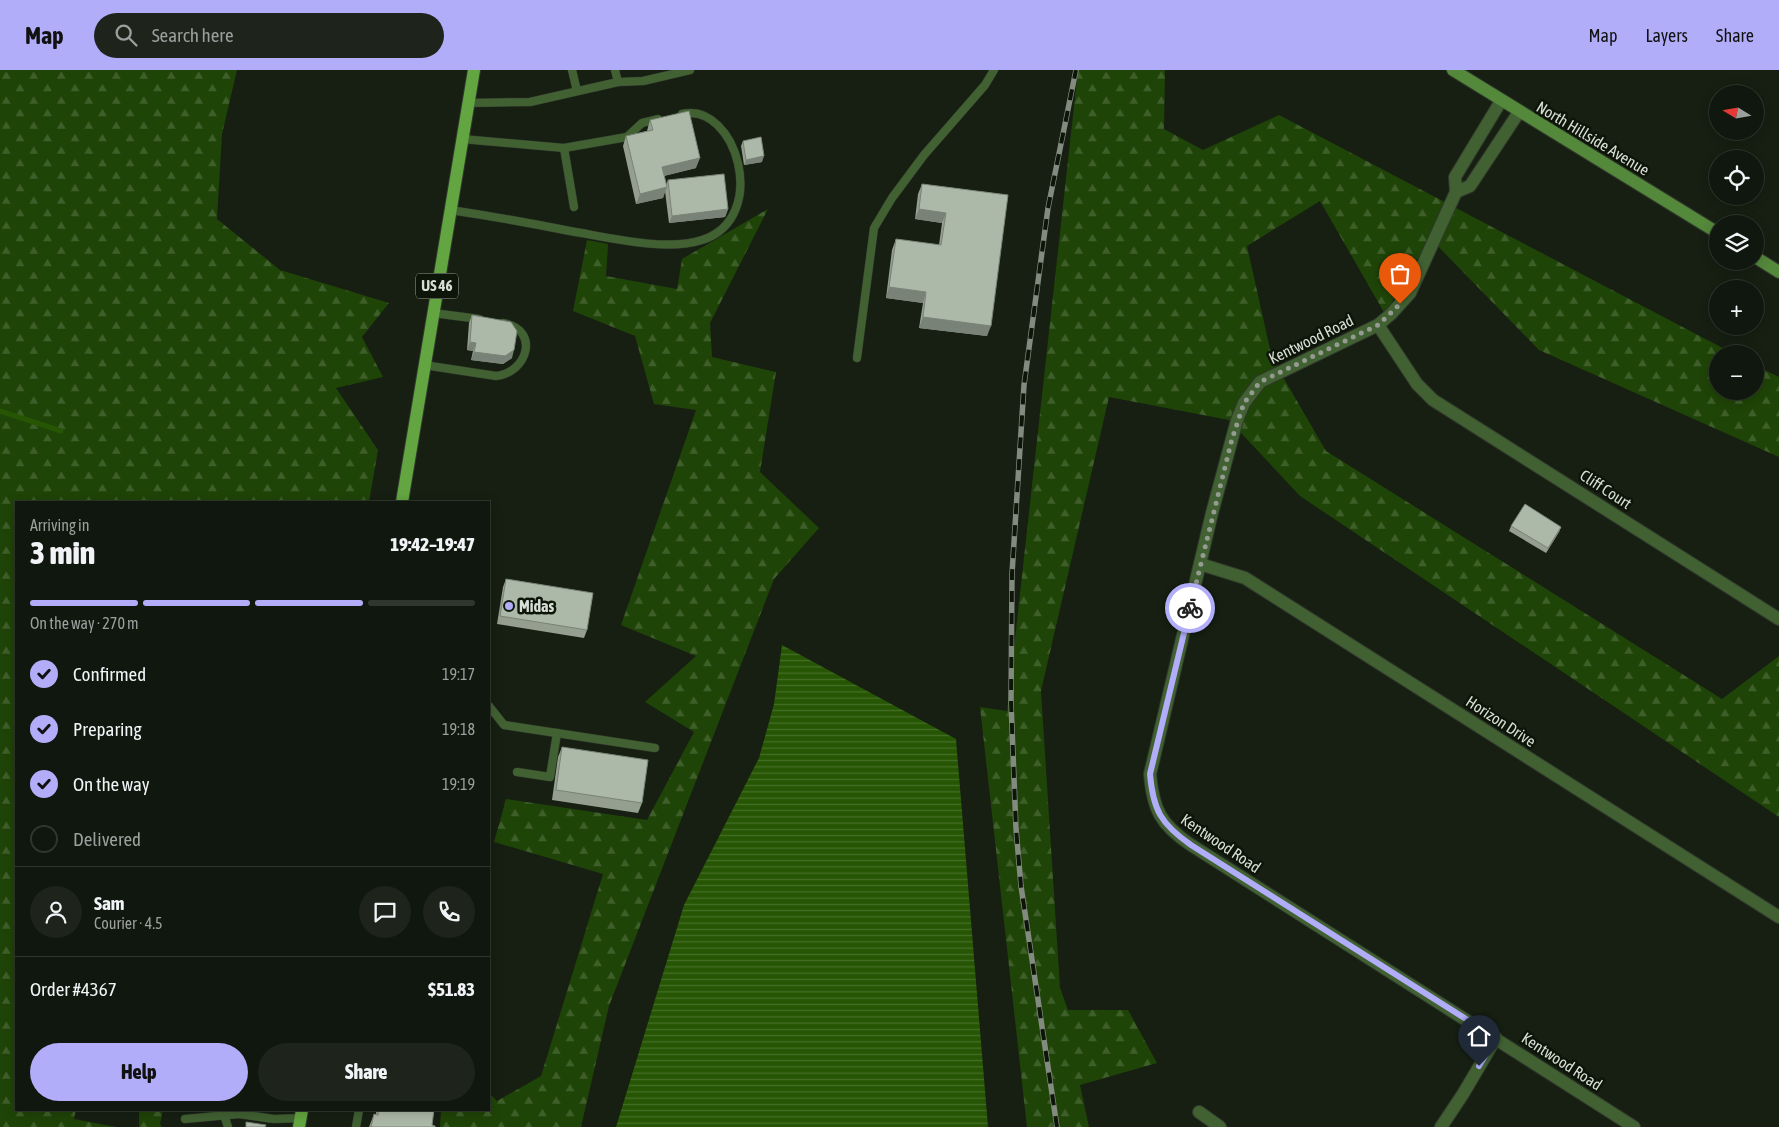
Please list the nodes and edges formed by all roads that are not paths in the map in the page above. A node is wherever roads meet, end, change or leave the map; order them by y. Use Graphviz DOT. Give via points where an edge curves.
graph roads {
  1 [pos="474,70"];
  2 [pos="572,70"];
  3 [pos="615,70"];
  4 [pos="690,70"];
  5 [pos="994,70"];
  6 [pos="1453,70"];
  7 [pos="618,82"];
  8 [pos="577,91"];
  9 [pos="1501,101"];
  10 [pos="468,103"];
  11 [pos="1519,112"];
  12 [pos="677,115"];
  13 [pos="668,117"];
  14 [pos="462,139"];
  15 [pos="564,148"];
  16 [pos="1456,192"];
  17 [pos="574,207"];
  18 [pos="450,210"];
  19 [pos="1709,228"];
  20 [pos="1764,263"];
  21 [pos="1779,272"];
  22 [pos="433,312"];
  23 [pos="486,320"];
  24 [pos="494,322"];
  25 [pos="1378,325"];
  26 [pos="857,358"];
  27 [pos="424,365"];
  28 [pos="1418,384"];
  29 [pos="402,501"];
  30 [pos="1200,564"];
  31 [pos="1779,619"];
  32 [pos="490,707"];
  33 [pos="558,733"];
  34 [pos="655,748"];
  35 [pos="517,772"];
  36 [pos="1779,917"];
  37 [pos="1496,1038"];
  38 [pos="358,1111"];
  39 [pos="1199,1112"];
  40 [pos="224,1115"];
  41 [pos="301,1118"];
  42 [pos="185,1119"];
  43 [pos="228,1127"];
  44 [pos="356,1127"];
  45 [pos="1220,1127"];
  46 [pos="1441,1127"];
  47 [pos="1634,1127"];
  1 -- 10 [label="main road, US 46"];
  2 -- 8 [label="lane"];
  3 -- 7 [label="lane"];
  4 -- 7 [label="lane" via="643,81"];
  5 -- 26 [label="lane" via="985,85 924,155 874,228"];
  6 -- 9 [label="main road, North Hillside Avenue"];
  7 -- 8 [label="lane"];
  8 -- 10 [label="lane" via="530,102"];
  9 -- 11 [label="main road, North Hillside Avenue"];
  9 -- 16 [label="street, Kentwood Road" via="1455,177"];
  10 -- 14 [label="main road, US 46"];
  11 -- 16 [label="street, Kentwood Road" via="1470,186"];
  11 -- 19 [label="main road, North Hillside Avenue"];
  12 -- 18 [label="lane" via="701,115 715,122 729,138 737,158 741,188 733,218 723,231 701,241 670,244 629,242"];
  13 -- 15 [label="lane" via="642,123 627,137"];
  14 -- 15 [label="lane"];
  14 -- 18 [label="main road, US 46"];
  15 -- 17 [label="lane"];
  16 -- 25 [label="street, Kentwood Road" via="1410,293"];
  18 -- 22 [label="main road, US 46"];
  20 -- 21 [label="main road"];
  22 -- 23 [label="lane"];
  22 -- 27 [label="main road, US 46"];
  24 -- 27 [label="lane" via="518,327 524,336 522,360 505,375"];
  25 -- 28 [label="street, Kentwood Road"];
  25 -- 30 [label="street, Kentwood Road" via="1260,382 1237,420"];
  27 -- 29 [label="main road, US 46"];
  28 -- 31 [label="street, Cliff Court" via="1433,400"];
  30 -- 36 [label="street, Horizon Drive" via="1245,578"];
  30 -- 37 [label="street, Kentwood Road" via="1150,774 1152,794 1164,823 1191,845"];
  32 -- 33 [label="lane" via="504,725"];
  33 -- 34 [label="lane"];
  33 -- 35 [label="lane" via="550,777"];
  37 -- 46 [label="street"];
  37 -- 47 [label="street, Kentwood Road"];
  38 -- 44 [label="lane"];
  39 -- 45 [label="street"];
  40 -- 41 [label="lane"];
  40 -- 42 [label="lane"];
  40 -- 43 [label="lane"];
}
